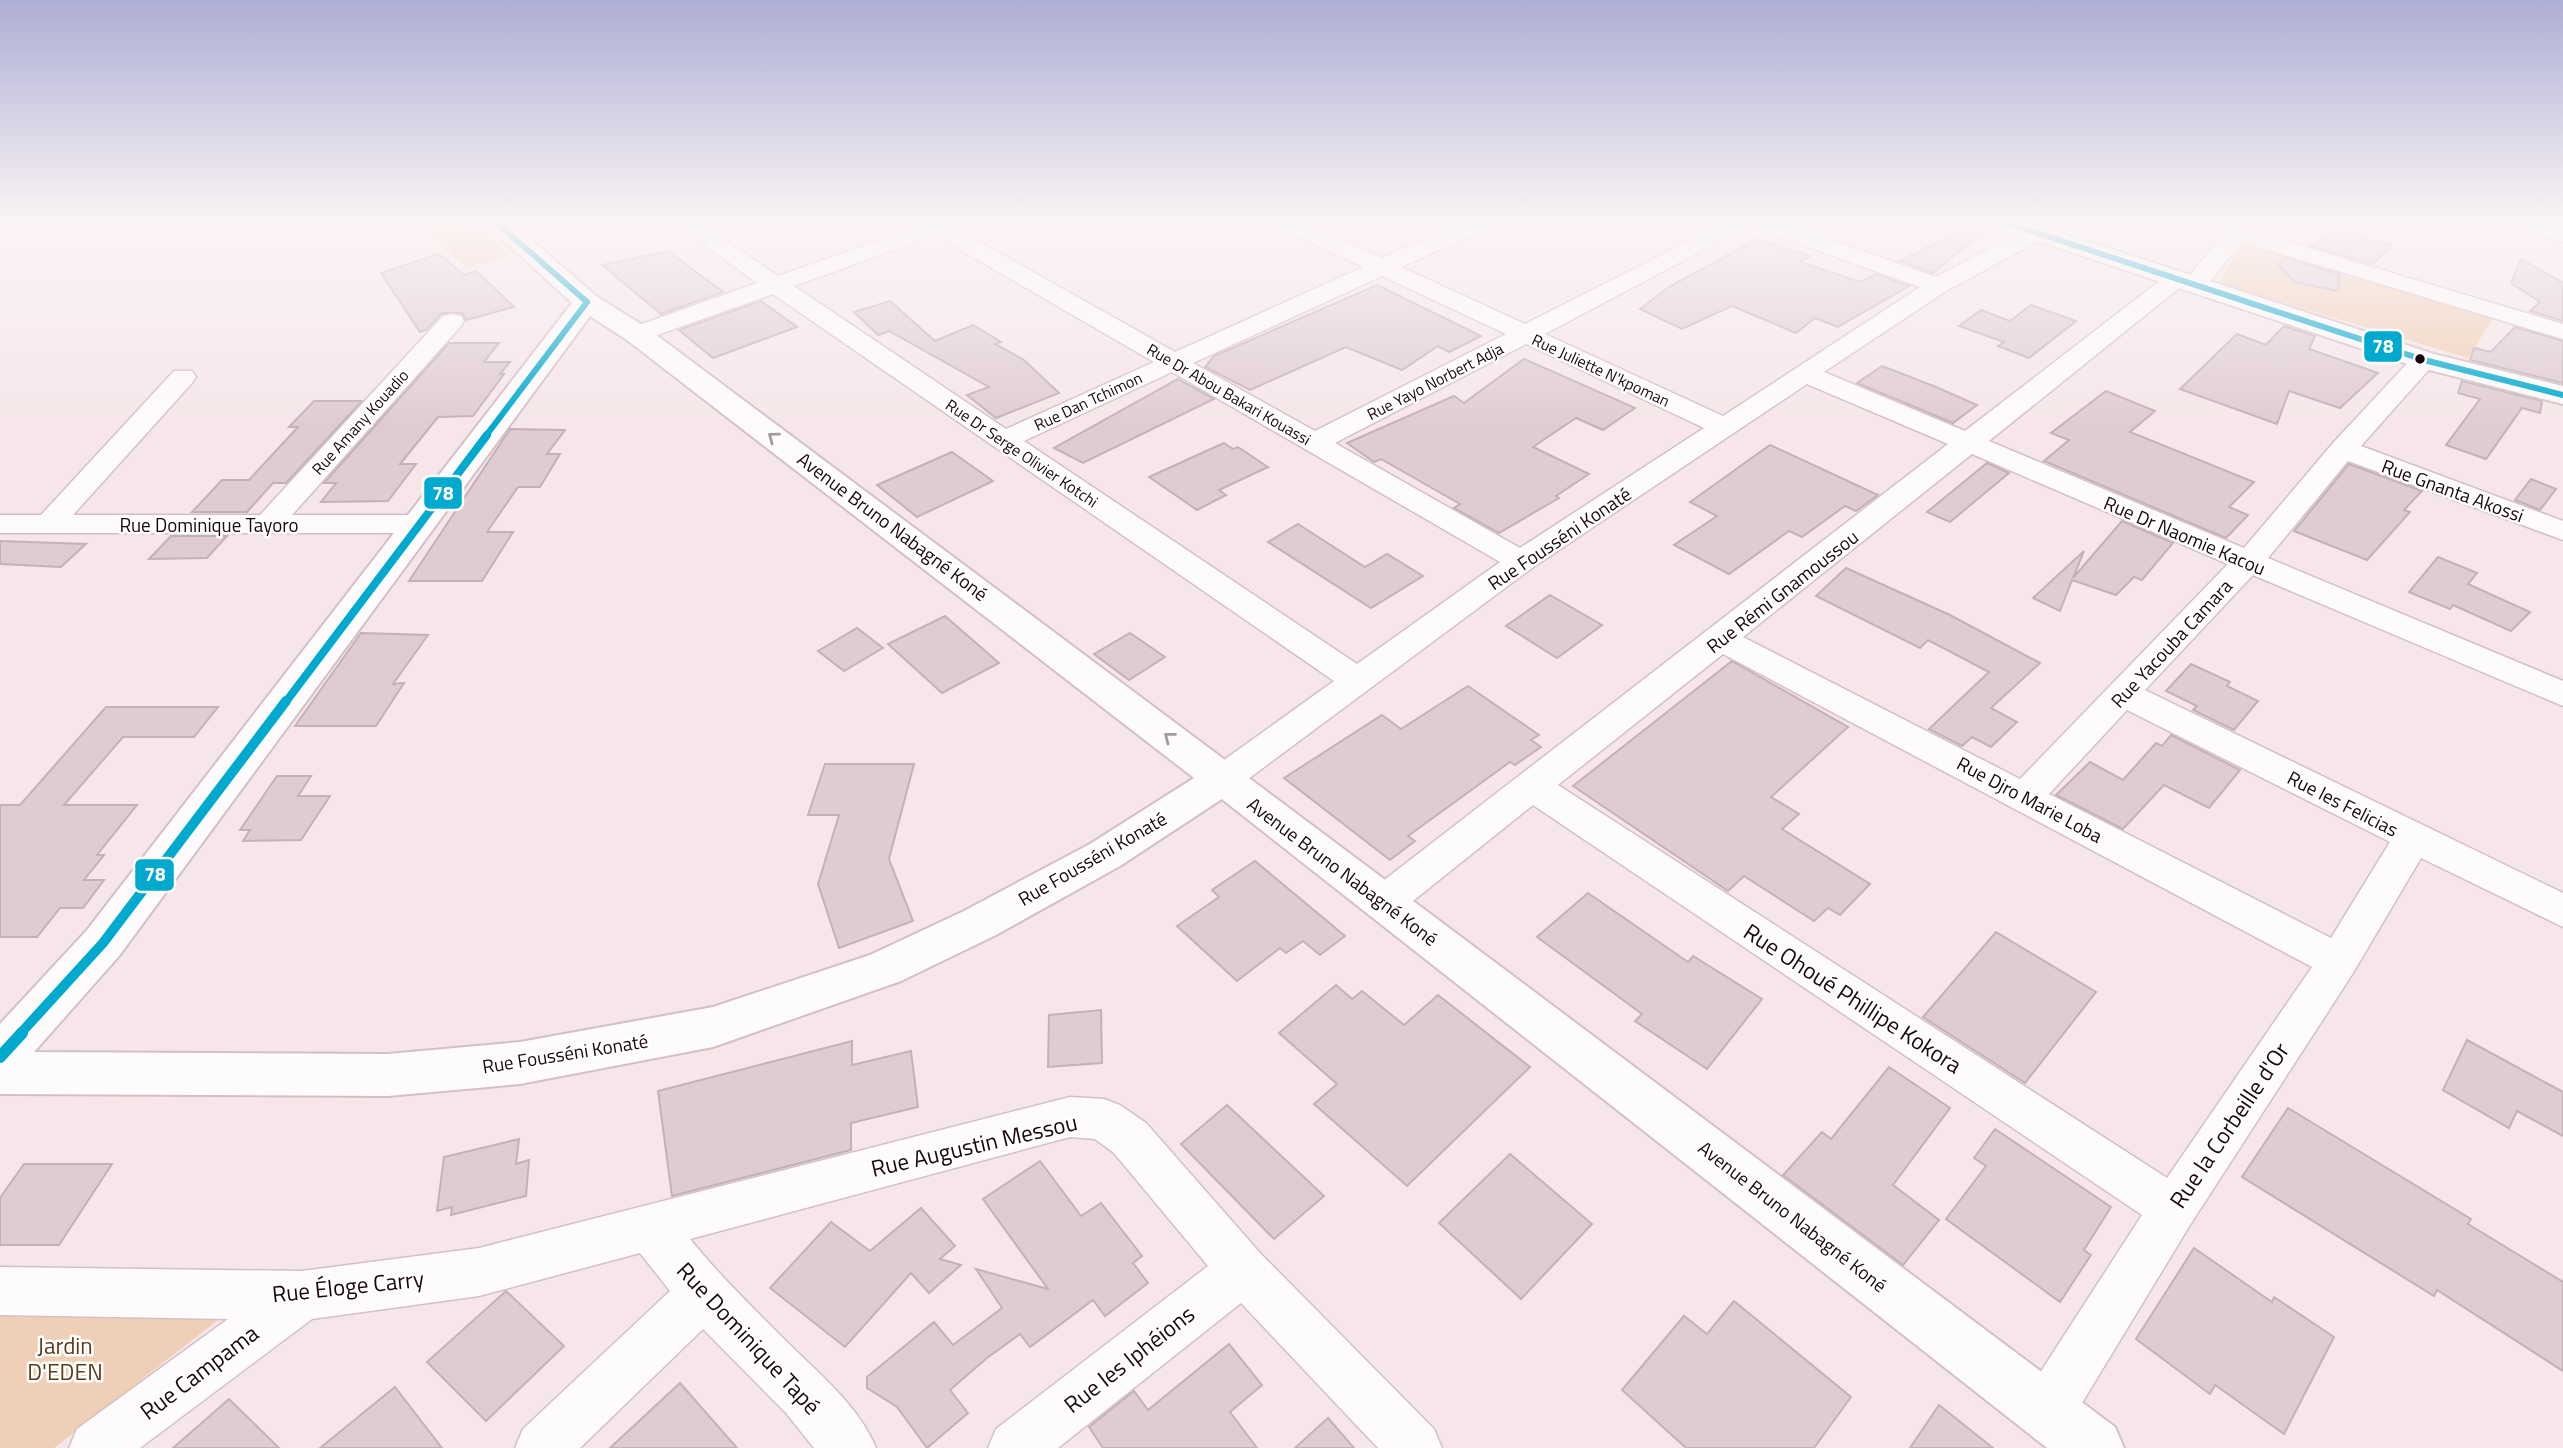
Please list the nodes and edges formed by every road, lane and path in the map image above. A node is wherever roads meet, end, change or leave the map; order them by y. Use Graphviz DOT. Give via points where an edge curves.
graph roads {
  1 [pos="574,291"];
  2 [pos="759,291"];
  3 [pos="787,291"];
  4 [pos="1054,291"];
  5 [pos="1330,291"];
  6 [pos="1429,291"];
  7 [pos="1611,291"];
  8 [pos="1931,291"];
  9 [pos="2174,291"];
  10 [pos="2216,291"];
  11 [pos="2426,291"];
  12 [pos="587,302"];
  13 [pos="452,321"];
  14 [pos="2563,332"];
  15 [pos="637,334"];
  16 [pos="1525,335"];
  17 [pos="2424,360"];
  18 [pos="1173,361"];
  19 [pos="1808,375"];
  20 [pos="183,377"];
  21 [pos="2563,395"];
  22 [pos="1725,427"];
  23 [pos="1003,440"];
  24 [pos="1315,442"];
  25 [pos="1969,443"];
  26 [pos="2343,449"];
  27 [pos="0,524"];
  28 [pos="49,524"];
  29 [pos="268,524"];
  30 [pos="418,524"];
  31 [pos="2563,531"];
  32 [pos="1521,561"];
  33 [pos="2248,562"];
  34 [pos="1721,639"];
  35 [pos="1359,682"];
  36 [pos="2124,694"];
  37 [pos="2563,694"];
  38 [pos="1223,779"];
  39 [pos="1533,787"];
  40 [pos="2025,796"];
  41 [pos="2413,838"];
  42 [pos="1384,902"];
  43 [pos="2563,911"];
  44 [pos="2338,961"];
  45 [pos="0,1056"];
  46 [pos="0,1073"];
  47 [pos="2172,1209"];
  48 [pos="649,1227"];
  49 [pos="1243,1270"];
  50 [pos="0,1291"];
  51 [pos="703,1294"];
  52 [pos="302,1296"];
  53 [pos="2046,1412"];
  54 [pos="96,1448"];
  55 [pos="542,1448"];
  56 [pos="849,1448"];
  57 [pos="1015,1448"];
  58 [pos="1415,1448"];
  59 [pos="2094,1448"];
  1 -- 12 [label="main road, Avenue Bruno Nabagné Koné"];
  2 -- 15 [label="street"];
  3 -- 23 [label="street, Rue Dr Serge Olivier Kotchi"];
  4 -- 18 [label="street, Rue Dr Abou Bakari Kouassi"];
  5 -- 18 [label="street, Rue Dan Tchimon"];
  6 -- 16 [label="street, Rue Juliette N'kpoman"];
  7 -- 16 [label="street, Rue Yayo Norbert Adja"];
  8 -- 19 [label="street, Rue Fousséni Konaté"];
  9 -- 25 [label="street, Rue Rémi Gnamoussou"];
  10 -- 17 [label="main road"];
  11 -- 14 [label="street, Rue Rémi Gnamoussou"];
  12 -- 15 [label="main road, Avenue Bruno Nabagné Koné"];
  12 -- 30 [label="main road"];
  13 -- 29 [label="street, Rue Amany Kouadio"];
  38 -- 15 [label="main road, Avenue Bruno Nabagné Koné, one-way"];
  16 -- 22 [label="street, Rue Juliette N'kpoman"];
  16 -- 24 [label="street, Rue Yayo Norbert Adja"];
  17 -- 21 [label="main road"];
  17 -- 26 [label="street, Rue Yacouba Camara"];
  18 -- 23 [label="street, Rue Dan Tchimon"];
  18 -- 24 [label="street, Rue Dr Abou Bakari Kouassi"];
  19 -- 22 [label="street, Rue Fousséni Konaté"];
  19 -- 25 [label="street, Rue Dr Naomie Kacou"];
  20 -- 28 [label="street"];
  22 -- 32 [label="street, Rue Fousséni Konaté"];
  23 -- 35 [label="street, Rue Dr Serge Olivier Kotchi"];
  24 -- 32 [label="street, Rue Dr Abou Bakari Kouassi"];
  25 -- 33 [label="street, Rue Dr Naomie Kacou"];
  25 -- 34 [label="street, Rue Rémi Gnamoussou"];
  26 -- 31 [label="street, Rue Gnanta Akossi"];
  26 -- 33 [label="street, Rue Yacouba Camara"];
  27 -- 28 [label="street, Rue Dominique Tayoro"];
  28 -- 29 [label="street, Rue Dominique Tayoro"];
  29 -- 30 [label="street, Rue Dominique Tayoro"];
  30 -- 45 [label="main road" via="103,943"];
  32 -- 35 [label="street, Rue Fousséni Konaté"];
  33 -- 36 [label="street, Rue Yacouba Camara"];
  33 -- 37 [label="street, Rue Dr Naomie Kacou"];
  34 -- 39 [label="street, Rue Rémi Gnamoussou"];
  34 -- 40 [label="street, Rue Djro Marie Loba"];
  35 -- 38 [label="street, Rue Fousséni Konaté"];
  36 -- 40 [label="street, Rue Yacouba Camara"];
  36 -- 41 [label="street, Rue les Felicias"];
  38 -- 42 [label="main road, Avenue Bruno Nabagné Koné"];
  38 -- 46 [label="main road, Rue Fousséni Konaté" via="1105,855 980,923 884,968 713,1027 520,1063 388,1075"];
  39 -- 42 [label="street, Rue Rémi Gnamoussou"];
  39 -- 47 [label="street, Rue Ohoué Phillipe Kokora"];
  40 -- 44 [label="street, Rue Djro Marie Loba"];
  41 -- 43 [label="street, Rue les Felicias"];
  41 -- 44 [label="street, Rue la Corbeille d'Or"];
  42 -- 53 [label="main road, Avenue Bruno Nabagné Koné"];
  44 -- 47 [label="street, Rue la Corbeille d'Or"];
  47 -- 53 [label="street, Rue la Corbeille d'Or"];
  48 -- 49 [label="street, Rue Augustin Messou" via="1070,1117 1104,1119 1130,1138"];
  48 -- 51 [label="street, Rue Dominique Tapé"];
  48 -- 52 [label="street, Rue Éloge Carry" via="479,1272"];
  49 -- 57 [label="street, Rue les Iphéions"];
  49 -- 58 [label="street, Rue Augustin Messou"];
  50 -- 52 [label="street, Rue Éloge Carry"];
  51 -- 55 [label="street"];
  51 -- 56 [label="street, Rue Dominique Tapé" via="804,1395"];
  52 -- 54 [label="street, Rue Campama"];
  53 -- 59 [label="main road, Avenue Bruno Nabagné Koné"];
}
